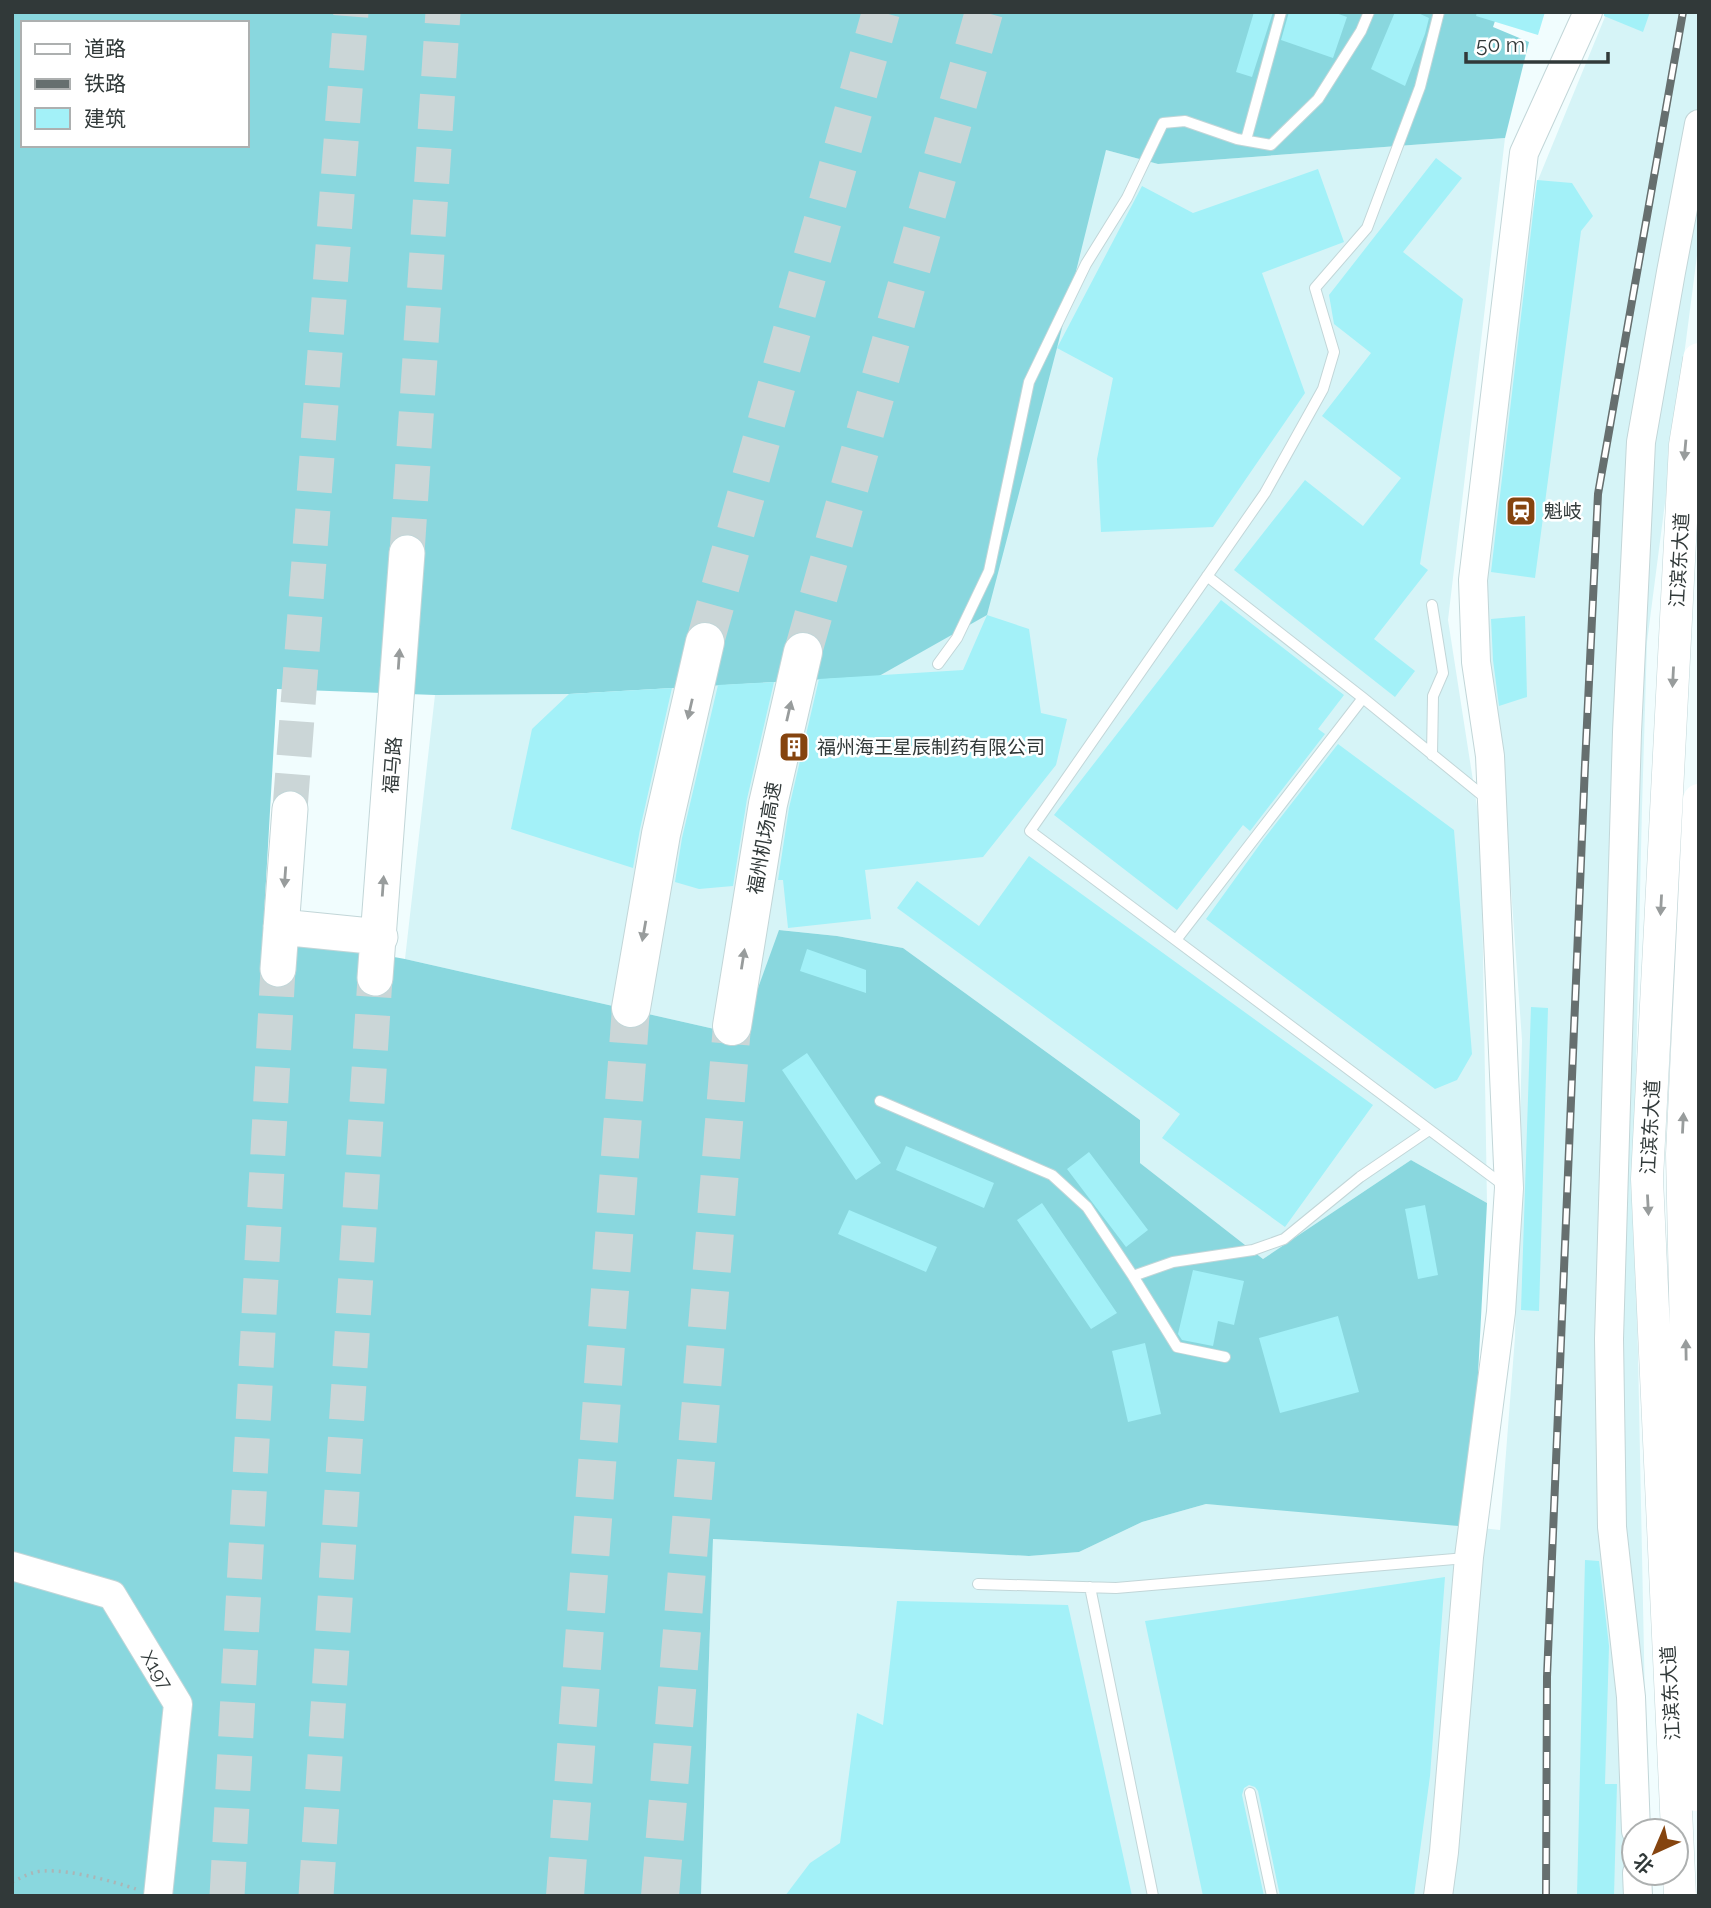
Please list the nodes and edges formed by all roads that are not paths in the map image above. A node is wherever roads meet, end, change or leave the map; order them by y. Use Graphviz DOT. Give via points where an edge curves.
graph roads {
  1 [pos="1281,12"];
  2 [pos="1369,12"];
  3 [pos="1439,12"];
  4 [pos="1588,12"];
  5 [pos="1699,124"];
  6 [pos="1246,140"];
  7 [pos="1699,359"];
  8 [pos="407,553"];
  9 [pos="1208,576"];
  10 [pos="1432,605"];
  11 [pos="705,642"];
  12 [pos="803,652"];
  13 [pos="937,664"];
  14 [pos="1363,698"];
  15 [pos="1432,755"];
  16 [pos="1699,800"];
  17 [pos="1493,803"];
  18 [pos="290,809"];
  19 [pos="281,927"];
  20 [pos="380,937"];
  21 [pos="1176,940"];
  22 [pos="278,969"];
  23 [pos="375,978"];
  24 [pos="631,1008"];
  25 [pos="732,1026"];
  26 [pos="880,1101"];
  27 [pos="1429,1130"];
  28 [pos="1508,1188"];
  29 [pos="1133,1276"];
  30 [pos="1225,1357"];
  31 [pos="1469,1558"];
  32 [pos="12,1566"];
  33 [pos="978,1584"];
  34 [pos="1090,1587"];
  35 [pos="1250,1793"];
  36 [pos="1635,1817"];
  37 [pos="1699,1859"];
  38 [pos="158,1895"];
  39 [pos="1153,1896"];
  40 [pos="1272,1896"];
  41 [pos="1438,1896"];
  42 [pos="1680,1896"];
  1 -- 6 [label="lane"];
  2 -- 6 [label="lane" via="1318,99 1271,145"];
  3 -- 9 [label="lane" via="1420,87 1367,228 1315,288 1334,352 1323,389 1265,493"];
  4 -- 17 [label="street" via="1524,153 1473,580 1476,662"];
  5 -- 36 [label="street" via="1641,442 1627,733 1609,1339 1612,1527 1631,1697"];
  6 -- 13 [label="lane" via="1185,121 1163,123 1127,198 1086,264 1029,382 989,571 957,638"];
  7 -- 42 [label="main road, 江滨东大道, one-way, bridge" via="1685,445 1647,1179"];
  20 -- 8 [label="main road, 福马路, one-way"];
  9 -- 14 [label="lane"];
  9 -- 21 [label="lane" via="1031,831"];
  10 -- 15 [label="lane" via="1443,673 1433,696"];
  11 -- 24 [label="highway, one-way" via="661,834"];
  25 -- 12 [label="highway, 福州机场高速, one-way" via="768,804"];
  14 -- 15 [label="lane"];
  14 -- 21 [label="lane"];
  15 -- 17 [label="lane"];
  37 -- 16 [label="main road, one-way, bridge" via="1682,1154"];
  17 -- 28 [label="street"];
  18 -- 19 [label="main road, one-way"];
  19 -- 20 [label="main road"];
  19 -- 22 [label="main road"];
  20 -- 23 [label="main road, 福马路"];
  21 -- 27 [label="lane"];
  26 -- 29 [label="lane" via="1052,1175 1087,1207"];
  27 -- 28 [label="lane"];
  27 -- 29 [label="lane" via="1360,1177 1284,1239 1253,1250 1173,1262"];
  28 -- 31 [label="street" via="1501,1312"];
  29 -- 30 [label="lane" via="1177,1347"];
  31 -- 34 [label="lane"];
  31 -- 41 [label="street"];
  32 -- 38 [label="street, X197 / X197" via="111,1595 178,1704"];
  33 -- 34 [label="lane"];
  34 -- 39 [label="lane"];
  35 -- 40 [label="lane"];
}
